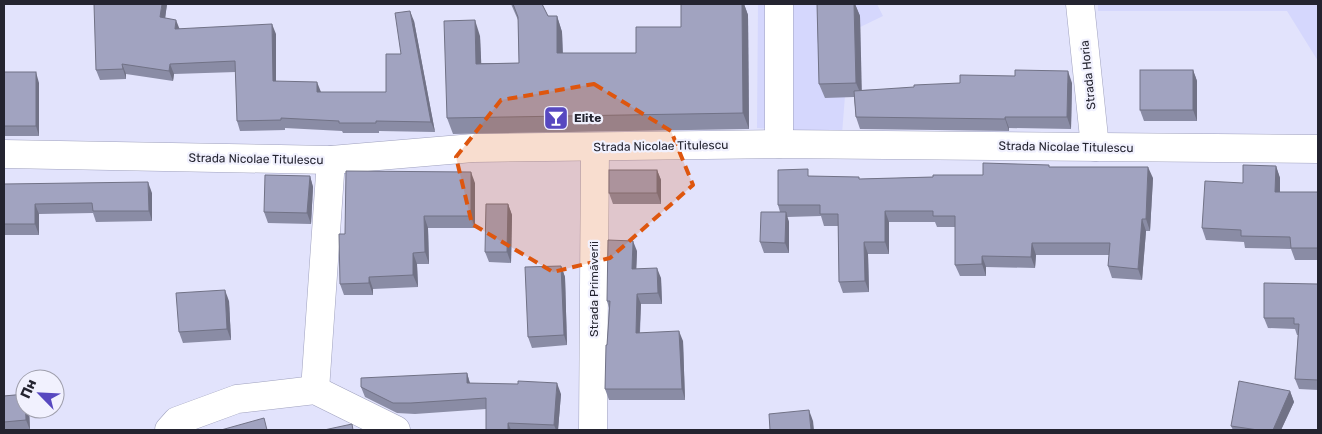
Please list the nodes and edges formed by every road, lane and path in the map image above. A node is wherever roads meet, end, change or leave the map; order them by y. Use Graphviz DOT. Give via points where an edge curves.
graph roads {
  1 [pos="780,4"];
  2 [pos="1080,4"];
  3 [pos="779,144"];
  4 [pos="595,147"];
  5 [pos="1095,147"];
  6 [pos="1318,149"];
  7 [pos="4,154"];
  8 [pos="331,160"];
  9 [pos="316,390"];
  10 [pos="169,430"];
  11 [pos="396,430"];
  12 [pos="593,430"];
  1 -- 3 [label="street"];
  2 -- 5 [label="street, Strada Horia"];
  3 -- 4 [label="street, Strada Nicolae Titulescu"];
  3 -- 5 [label="street, Strada Nicolae Titulescu"];
  4 -- 8 [label="street, Strada Nicolae Titulescu" via="473,148"];
  4 -- 12 [label="street, Strada Primăverii"];
  5 -- 6 [label="street, Strada Nicolae Titulescu"];
  7 -- 8 [label="street, Strada Nicolae Titulescu"];
  8 -- 9 [label="street"];
  9 -- 10 [label="street" via="238,399 177,420"];
  9 -- 11 [label="street"];
}
